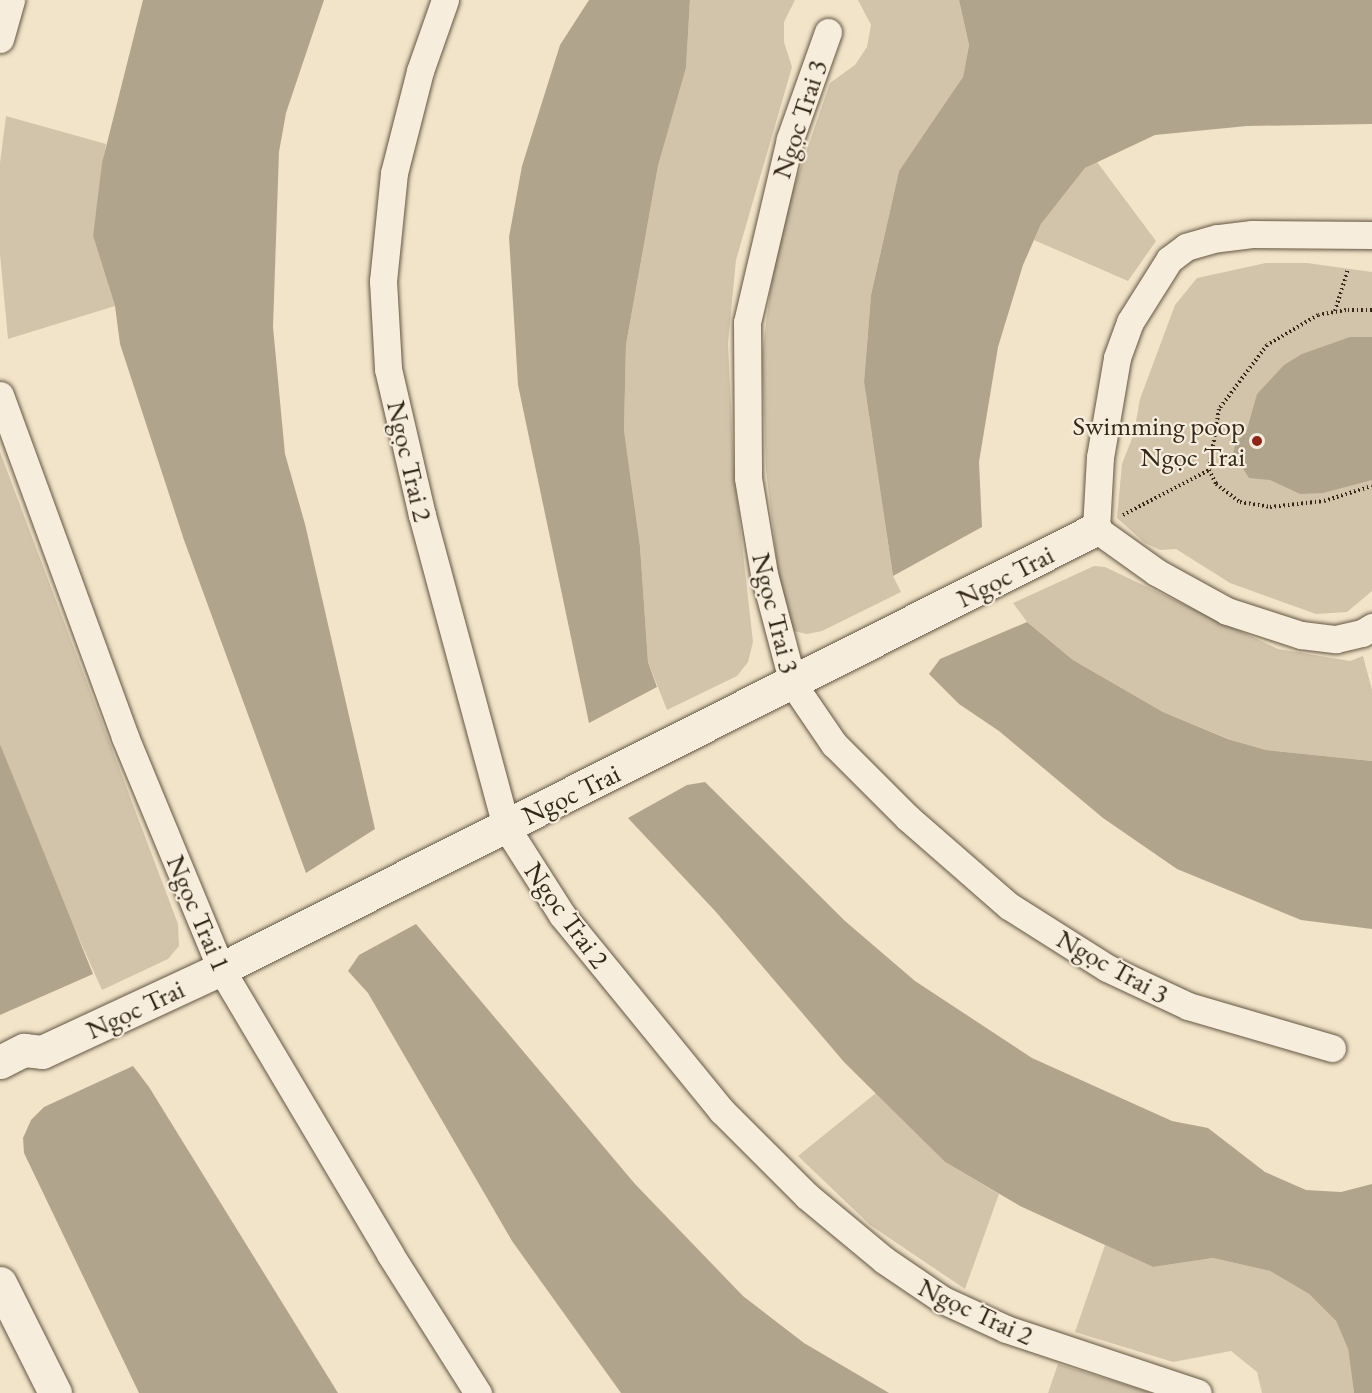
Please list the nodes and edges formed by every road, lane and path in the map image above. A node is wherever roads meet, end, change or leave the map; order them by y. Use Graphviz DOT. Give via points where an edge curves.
graph roads {
  1 [pos="11,0"];
  2 [pos="445,0"];
  3 [pos="828,32"];
  4 [pos="0,39"];
  5 [pos="1372,235"];
  6 [pos="1348,269"];
  7 [pos="1372,310"];
  8 [pos="1334,312"];
  9 [pos="0,395"];
  10 [pos="1209,470"];
  11 [pos="1372,486"];
  12 [pos="1107,524"];
  13 [pos="1372,627"];
  14 [pos="793,684"];
  15 [pos="506,827"];
  16 [pos="221,969"];
  17 [pos="1332,1048"];
  18 [pos="42,1052"];
  19 [pos="0,1062"];
  20 [pos="0,1082"];
  21 [pos="0,1283"];
  22 [pos="55,1393"];
  23 [pos="478,1393"];
  24 [pos="1198,1393"];
  1 -- 4 [label="street"];
  2 -- 15 [label="street, Ngọc Trai 2" via="420,71 394,173 383,282 388,369 422,515"];
  3 -- 14 [label="street, Ngọc Trai 3" via="790,139 747,322 748,478 764,574"];
  5 -- 12 [label="street" via="1252,234 1217,238 1186,247 1169,260 1130,322 1117,358 1100,457"];
  6 -- 8 [label="path"];
  7 -- 8 [label="path"];
  8 -- 10 [label="path" via="1318,315 1267,345 1219,409"];
  9 -- 16 [label="street, Ngọc Trai 1" via="125,737"];
  10 -- 11 [label="path" via="1216,484 1240,502 1270,507 1324,501"];
  10 -- 12 [label="path"];
  12 -- 13 [label="street" via="1156,572 1227,611 1302,635 1336,639"];
  12 -- 14 [label="street, Ngọc Trai"];
  14 -- 15 [label="street, Ngọc Trai"];
  14 -- 17 [label="street, Ngọc Trai 3" via="834,744 908,818 1009,906 1107,968 1188,1006"];
  15 -- 16 [label="street, Ngọc Trai"];
  15 -- 24 [label="street, Ngọc Trai 2" via="562,915 722,1111 807,1196 884,1260 943,1300 1006,1329"];
  16 -- 18 [label="street, Ngọc Trai"];
  16 -- 23 [label="street, Ngọc Trai 1" via="390,1254"];
  18 -- 19 [label="street, Ngọc Trai" via="24,1050"];
  18 -- 20 [label="street, Ngọc Trai" via="36,1063"];
  21 -- 22 [label="street"];
}
